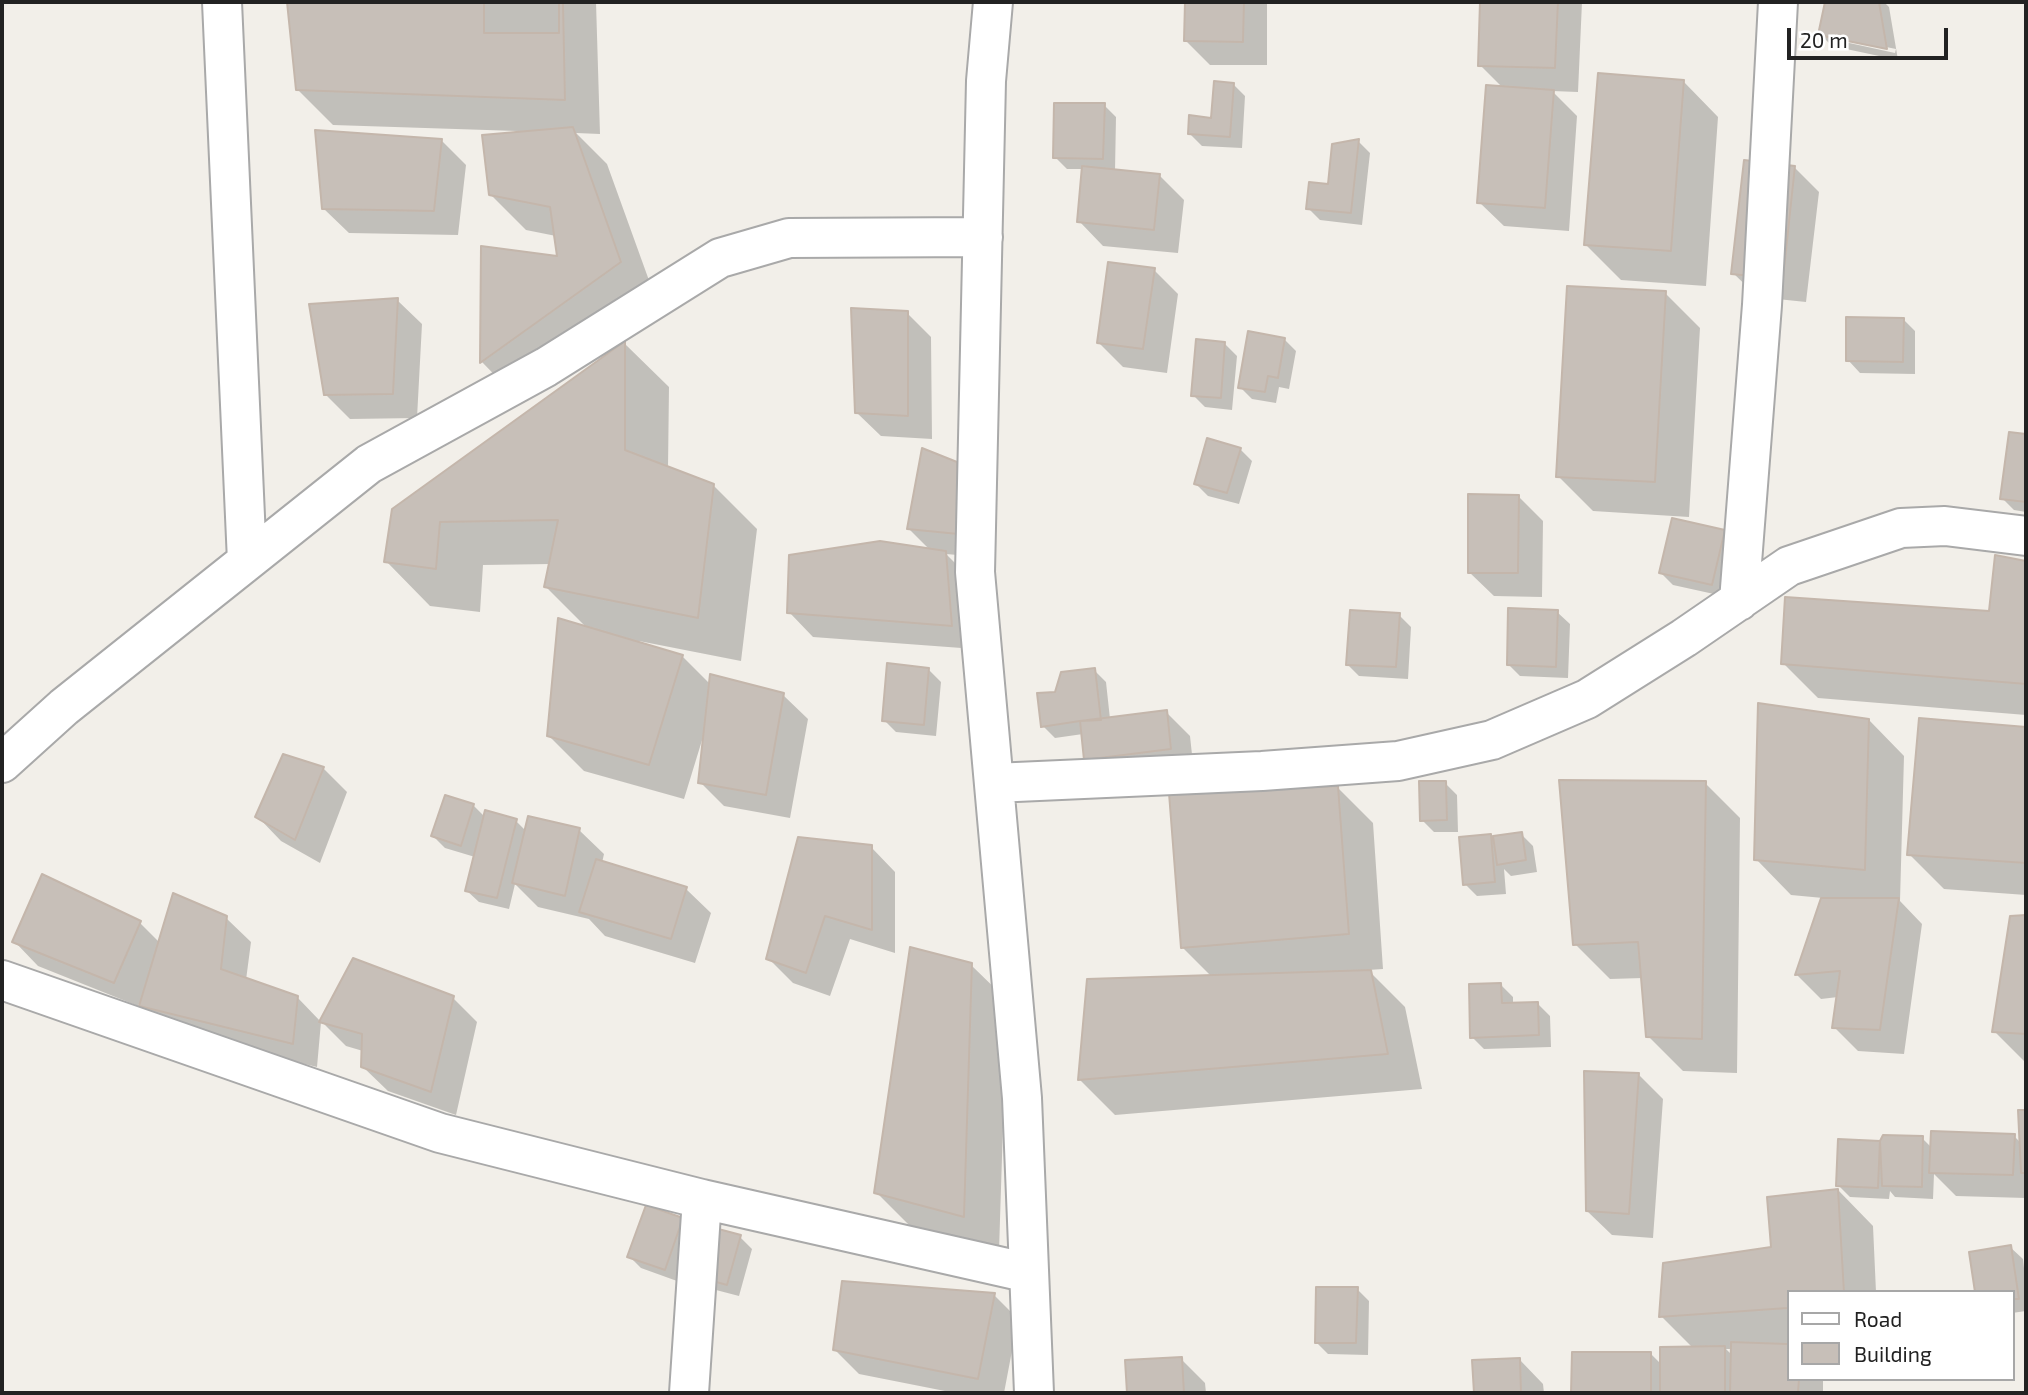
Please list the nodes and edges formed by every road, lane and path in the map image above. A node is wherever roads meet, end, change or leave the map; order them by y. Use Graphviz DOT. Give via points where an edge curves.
graph roads {
  1 [pos="222,2"];
  2 [pos="993,2"];
  3 [pos="1778,2"];
  4 [pos="983,237"];
  5 [pos="2026,536"];
  6 [pos="247,561"];
  7 [pos="1739,601"];
  8 [pos="2,763"];
  9 [pos="994,783"];
  10 [pos="2,981"];
  11 [pos="702,1199"];
  12 [pos="1029,1273"];
  13 [pos="689,1393"];
  14 [pos="1034,1393"];
  1 -- 6 [label="street"];
  2 -- 4 [label="street" via="986,81"];
  3 -- 7 [label="street" via="1762,304"];
  4 -- 6 [label="street" via="789,238 720,258 545,367 369,464"];
  4 -- 9 [label="street" via="975,572"];
  5 -- 7 [label="street" via="1945,526 1900,528 1789,566"];
  6 -- 8 [label="street"];
  7 -- 9 [label="street" via="1587,699 1492,740 1398,761"];
  9 -- 12 [label="street" via="1022,1098"];
  10 -- 11 [label="street" via="440,1133"];
  11 -- 12 [label="street"];
  11 -- 13 [label="street"];
  12 -- 14 [label="street"];
}
